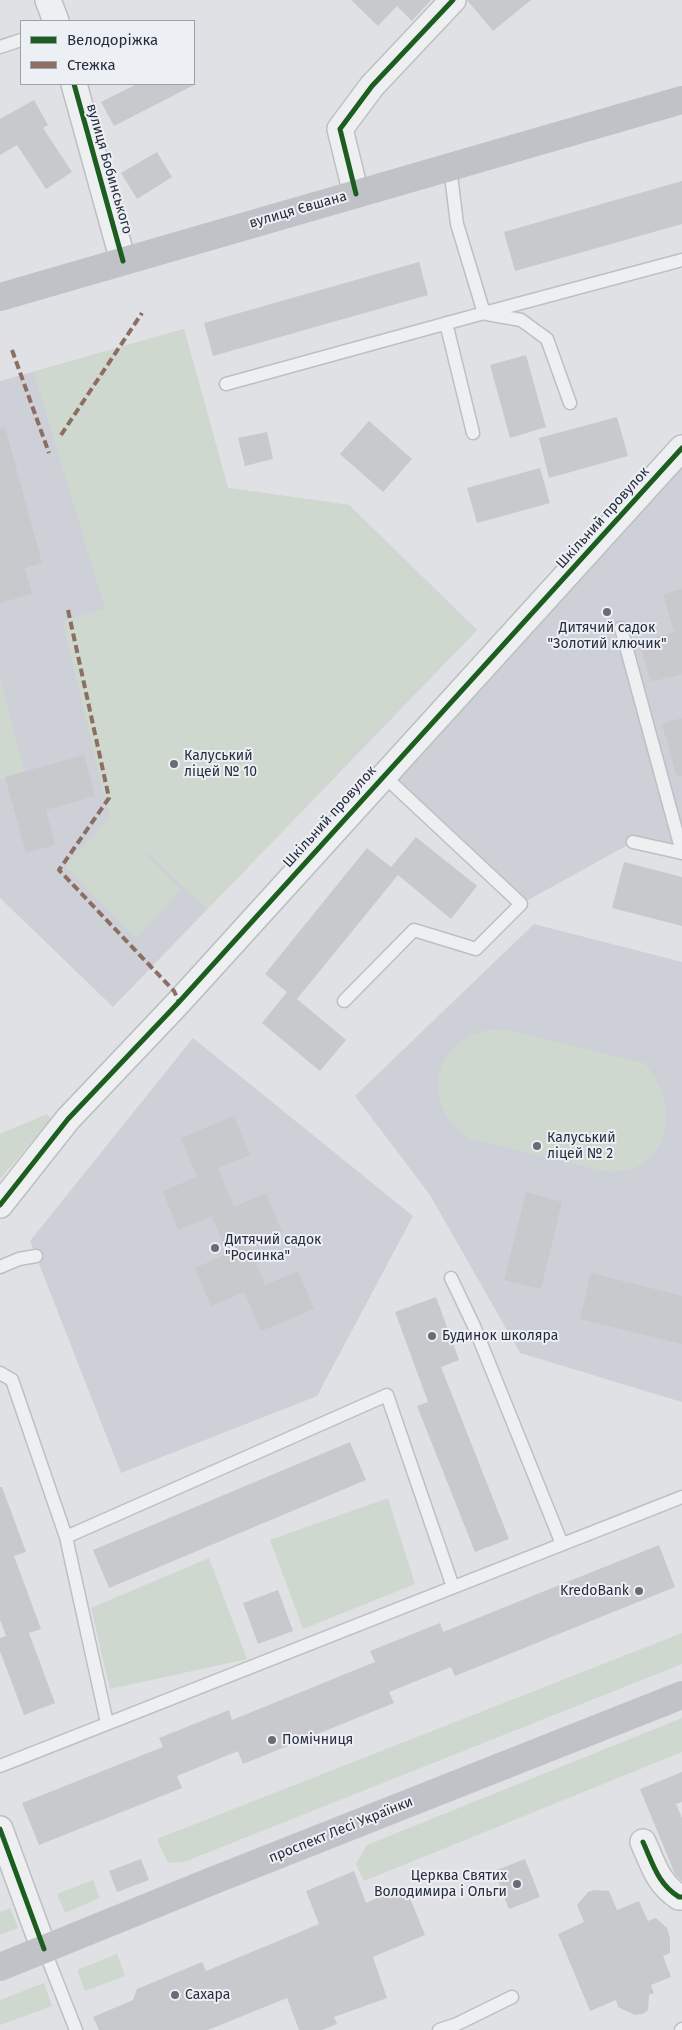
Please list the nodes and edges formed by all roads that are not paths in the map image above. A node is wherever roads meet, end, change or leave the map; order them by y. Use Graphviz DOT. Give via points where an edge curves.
graph roads {
  1 [pos="48,0"];
  2 [pos="453,0"];
  3 [pos="56,20"];
  4 [pos="20,40"];
  5 [pos="0,48"];
  6 [pos="74,85"];
  7 [pos="682,100"];
  8 [pos="450,167"];
  9 [pos="356,194"];
  10 [pos="682,260"];
  11 [pos="123,261"];
  12 [pos="0,297"];
  13 [pos="484,313"];
  14 [pos="446,323"];
  15 [pos="226,384"];
  16 [pos="570,404"];
  17 [pos="473,433"];
  18 [pos="682,448"];
  19 [pos="622,628"];
  20 [pos="383,776"];
  21 [pos="633,842"];
  22 [pos="682,853"];
  23 [pos="344,1001"];
  24 [pos="0,1205"];
  25 [pos="36,1256"];
  26 [pos="0,1268"];
  27 [pos="451,1278"];
  28 [pos="0,1373"];
  29 [pos="682,1497"];
  30 [pos="66,1537"];
  31 [pos="562,1544"];
  32 [pos="454,1587"];
  33 [pos="682,1695"];
  34 [pos="107,1723"];
  35 [pos="0,1766"];
  36 [pos="0,1829"];
  37 [pos="644,1842"];
  38 [pos="682,1897"];
  39 [pos="44,1949"];
  40 [pos="0,1967"];
  41 [pos="512,1997"];
  42 [pos="76,2030"];
  43 [pos="439,2030"];
  1 -- 3 [label="street"];
  2 -- 9 [label="street" via="372,86 340,129"];
  4 -- 5 [label="lane"];
  6 -- 11 [label="street, вулиця Бобинського"];
  7 -- 8 [label="main road, вулиця Євшана"];
  8 -- 9 [label="main road, вулиця Євшана"];
  8 -- 13 [label="lane" via="457,224"];
  9 -- 11 [label="main road, вулиця Євшана"];
  10 -- 13 [label="lane"];
  11 -- 12 [label="main road, вулиця Євшана"];
  13 -- 14 [label="lane"];
  13 -- 16 [label="lane" via="521,320 546,339"];
  14 -- 15 [label="lane"];
  14 -- 17 [label="lane"];
  18 -- 20 [label="street, Шкільний провулок"];
  19 -- 22 [label="lane"];
  20 -- 23 [label="lane" via="521,904 476,948 414,930"];
  20 -- 24 [label="street, Шкільний провулок" via="179,1002 68,1119"];
  21 -- 22 [label="lane"];
  25 -- 26 [label="lane" via="19,1258"];
  27 -- 31 [label="lane" via="474,1326"];
  28 -- 30 [label="lane" via="12,1380"];
  29 -- 31 [label="lane"];
  30 -- 32 [label="lane" via="387,1395"];
  30 -- 34 [label="lane"];
  31 -- 32 [label="lane"];
  32 -- 34 [label="lane"];
  33 -- 39 [label="main road, проспект Лесі Українки"];
  34 -- 35 [label="lane"];
  36 -- 39 [label="street"];
  37 -- 38 [label="street" via="660,1881 670,1892"];
  39 -- 40 [label="main road, проспект Лесі Українки"];
  39 -- 42 [label="lane"];
  41 -- 43 [label="lane"];
}
